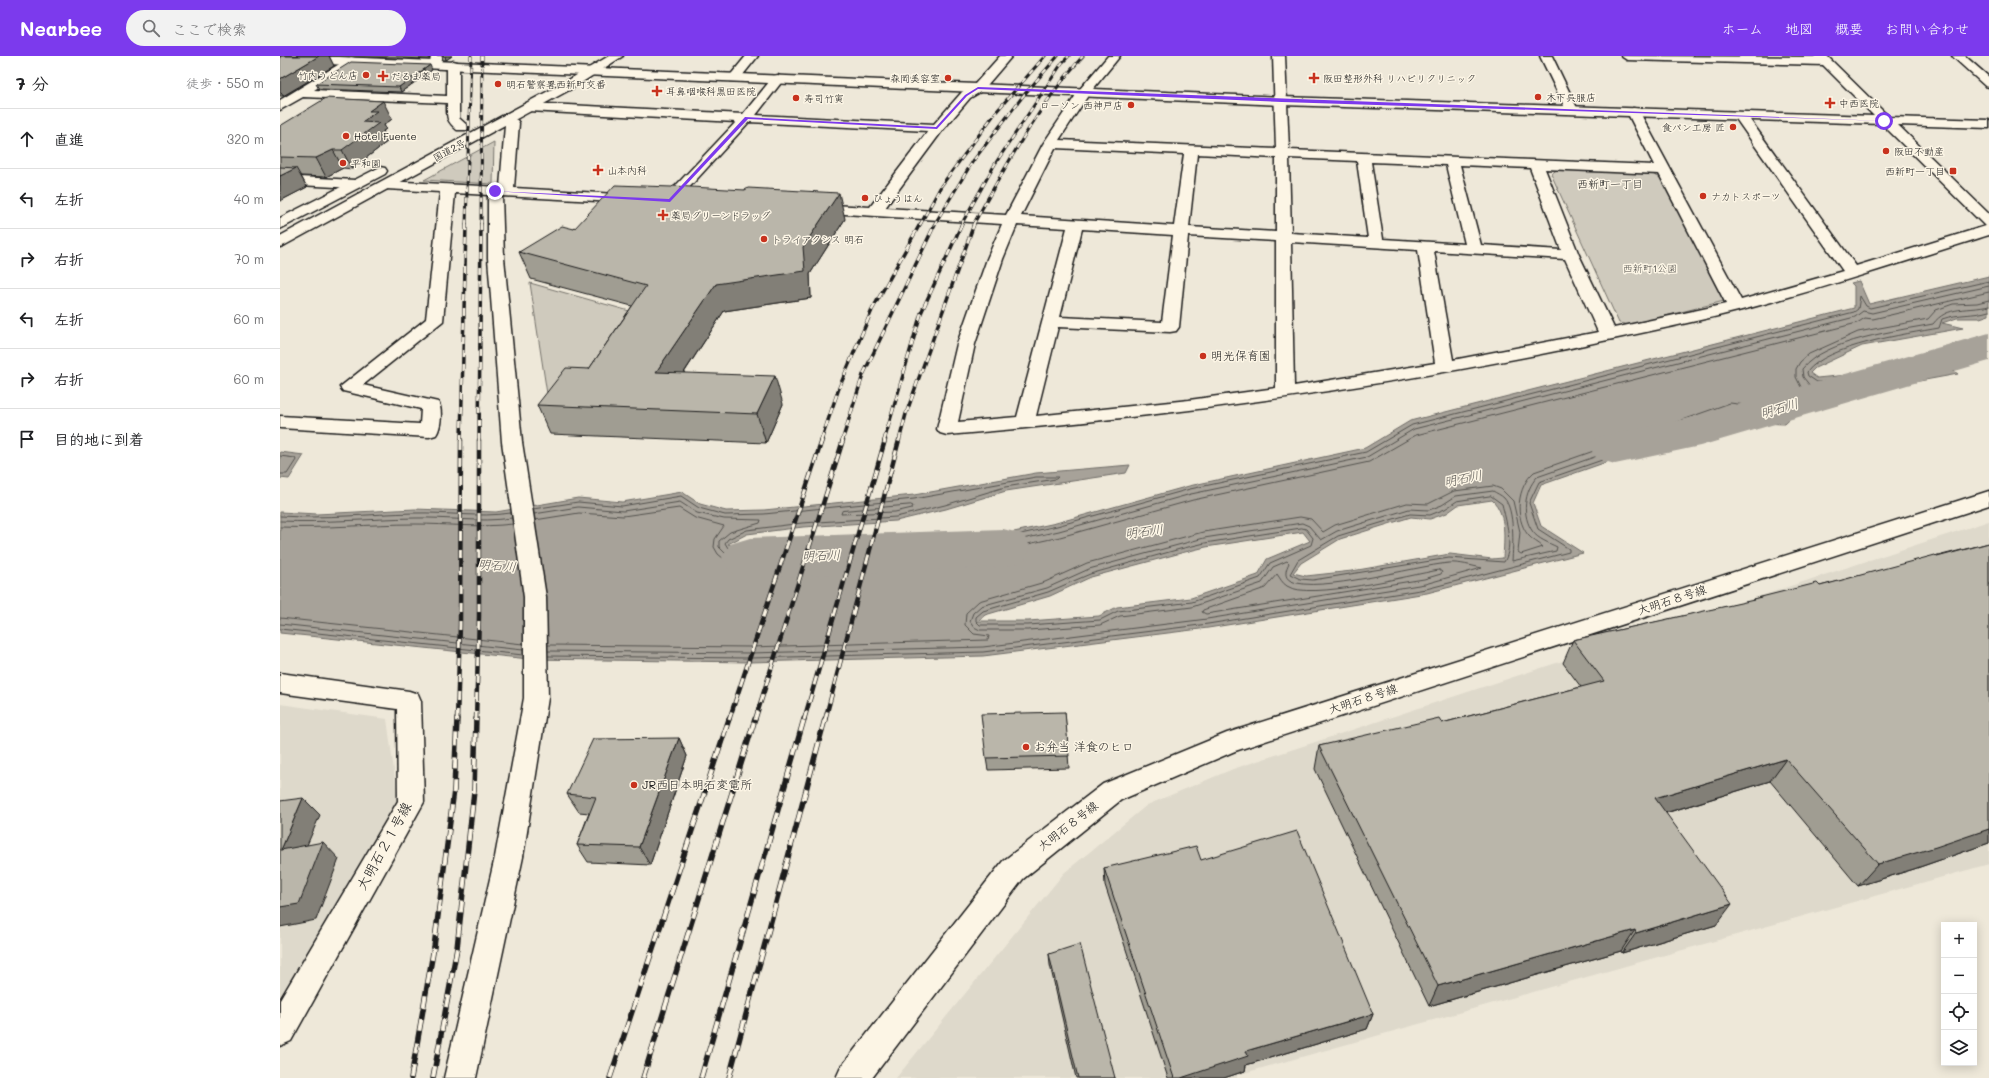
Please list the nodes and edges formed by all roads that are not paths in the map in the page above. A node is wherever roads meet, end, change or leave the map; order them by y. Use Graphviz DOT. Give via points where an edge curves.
graph roads {
  1 [pos="617,56"];
  2 [pos="752,56"];
  3 [pos="1006,56"];
  4 [pos="1114,56"];
  5 [pos="1279,56"];
  6 [pos="1546,56"];
  7 [pos="1627,56"];
  8 [pos="1958,56"];
  9 [pos="280,58"];
  10 [pos="1823,58"];
  11 [pos="436,60"];
  12 [pos="351,61"];
  13 [pos="453,65"];
  14 [pos="587,66"];
  15 [pos="564,71"];
  16 [pos="734,78"];
  17 [pos="778,79"];
  18 [pos="1989,83"];
  19 [pos="544,84"];
  20 [pos="978,88"];
  21 [pos="1084,92"];
  22 [pos="302,93"];
  23 [pos="453,100"];
  24 [pos="1282,101"];
  25 [pos="282,104"];
  26 [pos="529,107"];
  27 [pos="1572,110"];
  28 [pos="1633,112"];
  29 [pos="1740,116"];
  30 [pos="747,118"];
  31 [pos="476,120"];
  32 [pos="504,120"];
  33 [pos="1884,121"];
  34 [pos="1989,124"];
  35 [pos="462,127"];
  36 [pos="937,128"];
  37 [pos="448,134"];
  38 [pos="1050,144"];
  39 [pos="1191,150"];
  40 [pos="1282,154"];
  41 [pos="1363,157"];
  42 [pos="1452,161"];
  43 [pos="1536,165"];
  44 [pos="389,166"];
  45 [pos="1665,170"];
  46 [pos="280,180"];
  47 [pos="355,184"];
  48 [pos="386,185"];
  49 [pos="448,188"];
  50 [pos="501,192"];
  51 [pos="670,200"];
  52 [pos="686,201"];
  53 [pos="796,207"];
  54 [pos="874,211"];
  55 [pos="1011,221"];
  56 [pos="1989,222"];
  57 [pos="280,224"];
  58 [pos="1075,225"];
  59 [pos="1989,230"];
  60 [pos="1182,231"];
  61 [pos="1284,237"];
  62 [pos="280,242"];
  63 [pos="1376,242"];
  64 [pos="1425,246"];
  65 [pos="1474,249"];
  66 [pos="1571,255"];
  67 [pos="1852,272"];
  68 [pos="1736,306"];
  69 [pos="1051,322"];
  70 [pos="1608,334"];
  71 [pos="1446,367"];
  72 [pos="1285,394"];
  73 [pos="280,422"];
  74 [pos="1025,423"];
  75 [pos="1989,498"];
  76 [pos="280,683"];
  77 [pos="280,1030"];
  78 [pos="460,1078"];
  79 [pos="852,1078"];
  1 -- 14 [label="main road, 国道2号"];
  2 -- 16 [label="main road"];
  3 -- 20 [label="main road"];
  4 -- 21 [label="main road"];
  5 -- 24 [label="main road"];
  6 -- 27 [label="main road"];
  7 -- 10 [label="main road"];
  8 -- 18 [label="main road"];
  9 -- 12 [label="main road"];
  10 -- 33 [label="main road"];
  11 -- 12 [label="main road"];
  11 -- 13 [label="main road"];
  12 -- 22 [label="main road"];
  13 -- 15 [label="main road"];
  13 -- 23 [label="main road"];
  14 -- 15 [label="main road, 国道2号"];
  14 -- 16 [label="main road"];
  14 -- 26 [label="main road, 国道2号"];
  15 -- 19 [label="main road, 国道2号"];
  16 -- 17 [label="main road"];
  17 -- 20 [label="main road"];
  17 -- 30 [label="main road"];
  20 -- 21 [label="main road"];
  20 -- 36 [label="main road" via="966,95"];
  21 -- 24 [label="main road"];
  21 -- 38 [label="main road"];
  22 -- 23 [label="main road"];
  22 -- 25 [label="main road"];
  23 -- 35 [label="main road" via="453,119"];
  24 -- 27 [label="main road"];
  24 -- 40 [label="main road"];
  26 -- 30 [label="main road"];
  26 -- 32 [label="main road, 国道2号"];
  27 -- 28 [label="main road"];
  28 -- 29 [label="main road"];
  28 -- 45 [label="main road"];
  29 -- 33 [label="main road"];
  29 -- 67 [label="main road"];
  30 -- 36 [label="main road"];
  30 -- 51 [label="main road"];
  31 -- 35 [label="main road, 国道2号"];
  32 -- 48 [label="main road, 国道2号"];
  32 -- 50 [label="main road" via="512,123"];
  33 -- 34 [label="main road"];
  33 -- 56 [label="main road"];
  35 -- 37 [label="main road, 国道2号"];
  36 -- 54 [label="main road"];
  38 -- 39 [label="main road"];
  38 -- 55 [label="main road"];
  39 -- 40 [label="main road"];
  39 -- 60 [label="main road"];
  40 -- 41 [label="main road"];
  40 -- 61 [label="main road"];
  41 -- 42 [label="main road"];
  41 -- 63 [label="main road"];
  42 -- 43 [label="main road"];
  42 -- 65 [label="main road"];
  43 -- 45 [label="main road"];
  43 -- 66 [label="main road"];
  44 -- 47 [label="main road"];
  45 -- 68 [label="main road"];
  46 -- 47 [label="main road"];
  47 -- 57 [label="main road"];
  48 -- 49 [label="main road"];
  48 -- 62 [label="main road, 国道2号"];
  49 -- 50 [label="main road"];
  49 -- 73 [label="main road" via="434,321 349,387 431,406 429,431"];
  50 -- 51 [label="main road"];
  50 -- 78 [label="main road" via="496,258 512,442 535,597 536,698 509,858"];
  51 -- 52 [label="main road"];
  53 -- 54 [label="main road"];
  54 -- 55 [label="main road"];
  55 -- 58 [label="main road"];
  55 -- 74 [label="main road" via="966,344 947,429"];
  58 -- 60 [label="main road"];
  58 -- 69 [label="main road"];
  59 -- 67 [label="main road"];
  60 -- 61 [label="main road"];
  60 -- 69 [label="main road" via="1170,327"];
  61 -- 63 [label="main road"];
  61 -- 72 [label="main road"];
  63 -- 64 [label="main road"];
  64 -- 65 [label="main road"];
  64 -- 71 [label="main road"];
  65 -- 66 [label="main road"];
  66 -- 70 [label="main road"];
  67 -- 68 [label="main road"];
  68 -- 70 [label="main road"];
  69 -- 74 [label="main road"];
  70 -- 71 [label="main road"];
  71 -- 72 [label="main road"];
  72 -- 74 [label="main road"];
  75 -- 79 [label="main road, 大明石８号線" via="1227,743 1112,792 1012,870"];
  76 -- 77 [label="main road, 大明石２１号線" via="410,701 411,802"];
}
